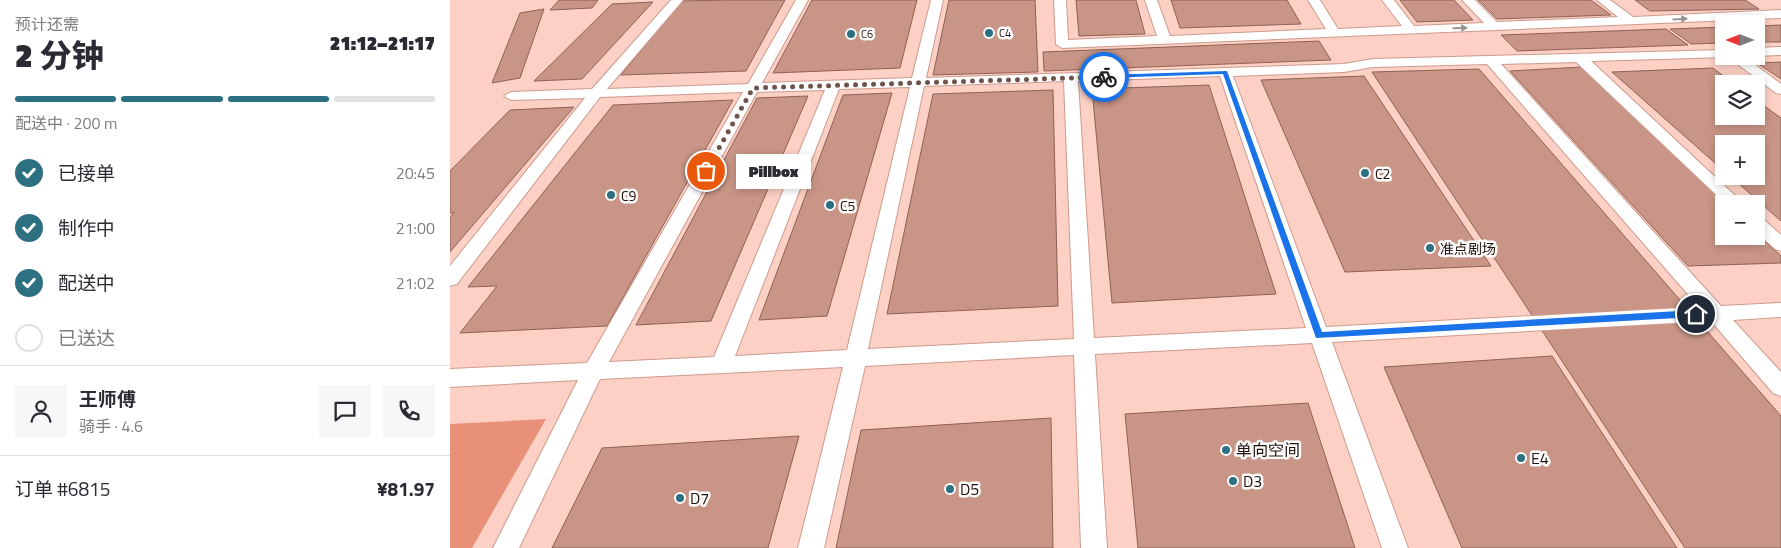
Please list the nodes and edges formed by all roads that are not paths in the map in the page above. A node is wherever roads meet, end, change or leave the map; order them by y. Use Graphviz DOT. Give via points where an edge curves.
graph roads {
  1 [pos="678,0"];
  2 [pos="802,0"];
  3 [pos="937,0"];
  4 [pos="1060,0"];
  5 [pos="1151,0"];
  6 [pos="1314,0"];
  7 [pos="1388,0"];
  8 [pos="1468,0"];
  9 [pos="1603,0"];
  10 [pos="1768,2"];
  11 [pos="1781,10"];
  12 [pos="1781,14"];
  13 [pos="1631,21"];
  14 [pos="1496,27"];
  15 [pos="1411,30"];
  16 [pos="1334,33"];
  17 [pos="1165,40"];
  18 [pos="1765,52"];
  19 [pos="1781,52"];
  20 [pos="1715,54"];
  21 [pos="1580,58"];
  22 [pos="1491,60"];
  23 [pos="1746,65"];
  24 [pos="1225,72"];
  25 [pos="1071,78"];
  26 [pos="920,82"];
  27 [pos="834,85"];
  28 [pos="753,88"];
  29 [pos="1781,90"];
  30 [pos="596,93"];
  31 [pos="511,96"];
  32 [pos="1726,195"];
  33 [pos="1765,230"];
  34 [pos="1781,245"];
  35 [pos="450,279"];
  36 [pos="1781,310"];
  37 [pos="1714,312"];
  38 [pos="1319,336"];
  39 [pos="1083,347"];
  40 [pos="856,358"];
  41 [pos="722,365"];
  42 [pos="593,371"];
  43 [pos="450,378"];
  44 [pos="1781,388"];
  45 [pos="506,548"];
  46 [pos="811,548"];
  47 [pos="1094,548"];
  48 [pos="1395,548"];
  1 -- 30 [label="lane"];
  2 -- 28 [label="lane"];
  3 -- 26 [label="lane"];
  4 -- 17 [label="lane" via="1062,44"];
  5 -- 17 [label="lane"];
  6 -- 16 [label="lane"];
  7 -- 15 [label="lane"];
  8 -- 14 [label="lane"];
  9 -- 13 [label="lane"];
  10 -- 11 [label="lane"];
  13 -- 12 [label="lane, one-way"];
  13 -- 14 [label="lane"];
  15 -- 14 [label="lane, one-way"];
  15 -- 16 [label="lane"];
  16 -- 17 [label="lane"];
  18 -- 19 [label="lane"];
  20 -- 21 [label="lane"];
  21 -- 22 [label="lane"];
  21 -- 32 [label="lane"];
  22 -- 24 [label="lane"];
  22 -- 37 [label="lane"];
  23 -- 29 [label="lane"];
  24 -- 25 [label="lane"];
  24 -- 38 [label="lane"];
  25 -- 26 [label="lane"];
  25 -- 39 [label="lane"];
  26 -- 27 [label="lane"];
  26 -- 40 [label="lane"];
  27 -- 28 [label="lane"];
  27 -- 41 [label="lane"];
  28 -- 30 [label="lane"];
  28 -- 42 [label="lane"];
  30 -- 31 [label="lane"];
  30 -- 35 [label="lane"];
  33 -- 34 [label="lane"];
  36 -- 37 [label="lane"];
  37 -- 38 [label="lane"];
  37 -- 44 [label="lane"];
  38 -- 39 [label="lane"];
  38 -- 48 [label="lane"];
  39 -- 40 [label="lane"];
  39 -- 47 [label="lane"];
  40 -- 41 [label="lane"];
  40 -- 46 [label="lane"];
  41 -- 42 [label="lane"];
  42 -- 43 [label="lane"];
  42 -- 45 [label="lane"];
}
